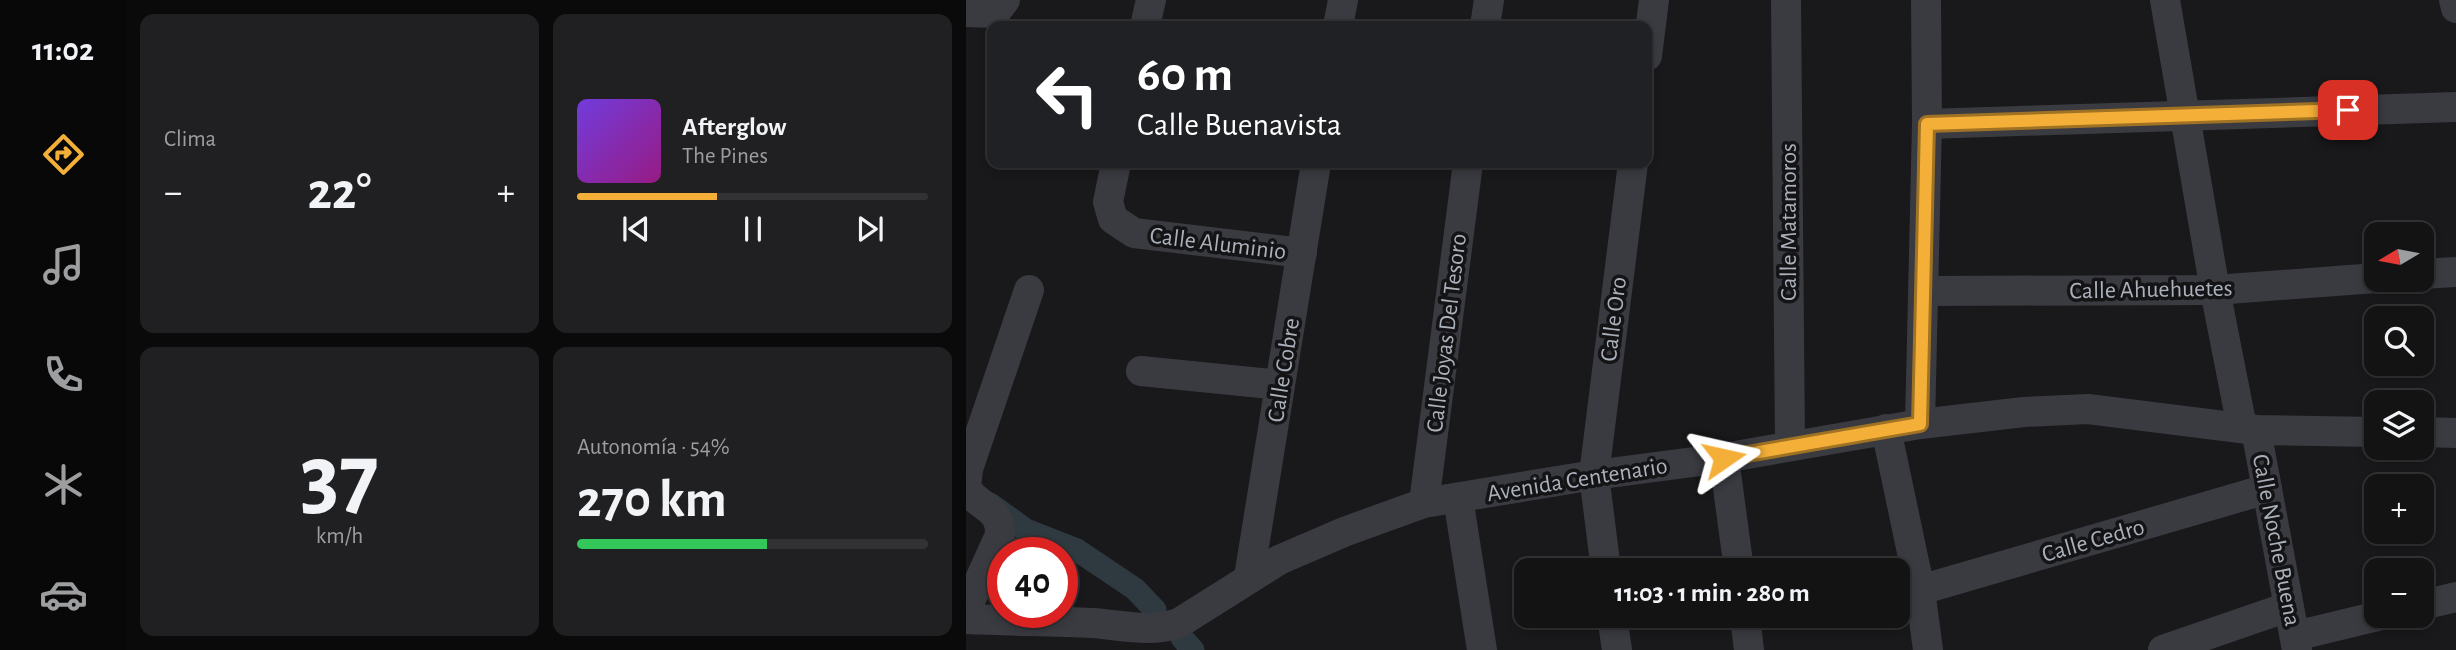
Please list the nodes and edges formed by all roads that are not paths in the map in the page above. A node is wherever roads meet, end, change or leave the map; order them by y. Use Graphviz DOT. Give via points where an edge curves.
graph roads {
  1 [pos="1005,0"];
  2 [pos="1151,0"];
  3 [pos="1343,0"];
  4 [pos="1489,0"];
  5 [pos="1654,0"];
  6 [pos="1786,0"];
  7 [pos="1926,0"];
  8 [pos="2165,0"];
  9 [pos="2454,0"];
  10 [pos="2456,8"];
  11 [pos="966,12"];
  12 [pos="1146,21"];
  13 [pos="1339,21"];
  14 [pos="1486,21"];
  15 [pos="1651,21"];
  16 [pos="2456,107"];
  17 [pos="2186,116"];
  18 [pos="1927,124"];
  19 [pos="1115,168"];
  20 [pos="1315,168"];
  21 [pos="1467,168"];
  22 [pos="1632,168"];
  23 [pos="1302,253"];
  24 [pos="2456,272"];
  25 [pos="2434,273"];
  26 [pos="2364,279"];
  27 [pos="1029,290"];
  28 [pos="2215,290"];
  29 [pos="1925,291"];
  30 [pos="1141,371"];
  31 [pos="1280,385"];
  32 [pos="1920,424"];
  33 [pos="1886,429"];
  34 [pos="2249,429"];
  35 [pos="2364,432"];
  36 [pos="2434,432"];
  37 [pos="2456,433"];
  38 [pos="1790,445"];
  39 [pos="1724,458"];
  40 [pos="1594,475"];
  41 [pos="966,487"];
  42 [pos="2267,489"];
  43 [pos="1458,499"];
  44 [pos="1424,503"];
  45 [pos="1604,558"];
  46 [pos="1737,558"];
  47 [pos="1249,577"];
  48 [pos="1920,590"];
  49 [pos="2456,597"];
  50 [pos="2434,603"];
  51 [pos="2288,607"];
  52 [pos="966,610"];
  53 [pos="966,619"];
  54 [pos="2364,621"];
  55 [pos="1614,628"];
  56 [pos="1746,628"];
  57 [pos="1087,637"];
  58 [pos="1160,640"];
  59 [pos="2296,643"];
  60 [pos="1482,650"];
  61 [pos="1617,650"];
  62 [pos="1749,650"];
  63 [pos="1928,650"];
  64 [pos="2163,650"];
  1 -- 11 [label="street" via="995,13"];
  2 -- 12 [label="street"];
  3 -- 13 [label="street"];
  4 -- 14 [label="street"];
  5 -- 15 [label="street"];
  6 -- 38 [label="street, Calle Matamoros"];
  7 -- 18 [label="street"];
  8 -- 17 [label="street, Calle Noche Buena"];
  9 -- 10 [label="street"];
  16 -- 17 [label="street"];
  17 -- 18 [label="street"];
  17 -- 28 [label="street, Calle Noche Buena"];
  18 -- 29 [label="street"];
  19 -- 23 [label="street, Calle Aluminio" via="1108,202 1113,219 1134,233"];
  20 -- 23 [label="street, Calle Cobre"];
  21 -- 44 [label="street, Calle Joyas Del Tesoro"];
  22 -- 40 [label="street, Calle Oro"];
  23 -- 31 [label="street, Calle Cobre"];
  24 -- 25 [label="street"];
  26 -- 28 [label="street, Calle Ahuehuetes"];
  27 -- 41 [label="street" via="968,469"];
  28 -- 29 [label="street, Calle Ahuehuetes"];
  28 -- 34 [label="street, Calle Noche Buena"];
  29 -- 32 [label="street"];
  30 -- 31 [label="street"];
  31 -- 47 [label="street, Calle Cobre"];
  32 -- 33 [label="street, Avenida Centenario"];
  32 -- 34 [label="street, Avenida Centenario" via="2088,409"];
  33 -- 38 [label="street, Avenida Centenario"];
  33 -- 48 [label="street"];
  34 -- 35 [label="street, Avenida Centenario"];
  34 -- 42 [label="street, Calle Noche Buena"];
  36 -- 37 [label="street"];
  38 -- 39 [label="street, Avenida Centenario"];
  39 -- 40 [label="street, Avenida Centenario"];
  39 -- 46 [label="street"];
  40 -- 43 [label="street, Avenida Centenario"];
  40 -- 45 [label="street, Calle Oro"];
  41 -- 52 [label="street" via="1000,523 1000,535"];
  42 -- 48 [label="street, Calle Cedro"];
  42 -- 51 [label="street, Calle Noche Buena"];
  43 -- 44 [label="street, Avenida Centenario"];
  43 -- 60 [label="street"];
  44 -- 47 [label="street, Avenida Centenario" via="1312,545"];
  47 -- 58 [label="street, Avenida Centenario"];
  48 -- 63 [label="street"];
  49 -- 50 [label="street"];
  51 -- 59 [label="street, Calle Noche Buena"];
  51 -- 64 [label="street"];
  53 -- 57 [label="street, Avenida Centenario"];
  54 -- 59 [label="street"];
  55 -- 61 [label="street"];
  56 -- 62 [label="street"];
  57 -- 58 [label="street, Avenida Centenario"];
}
